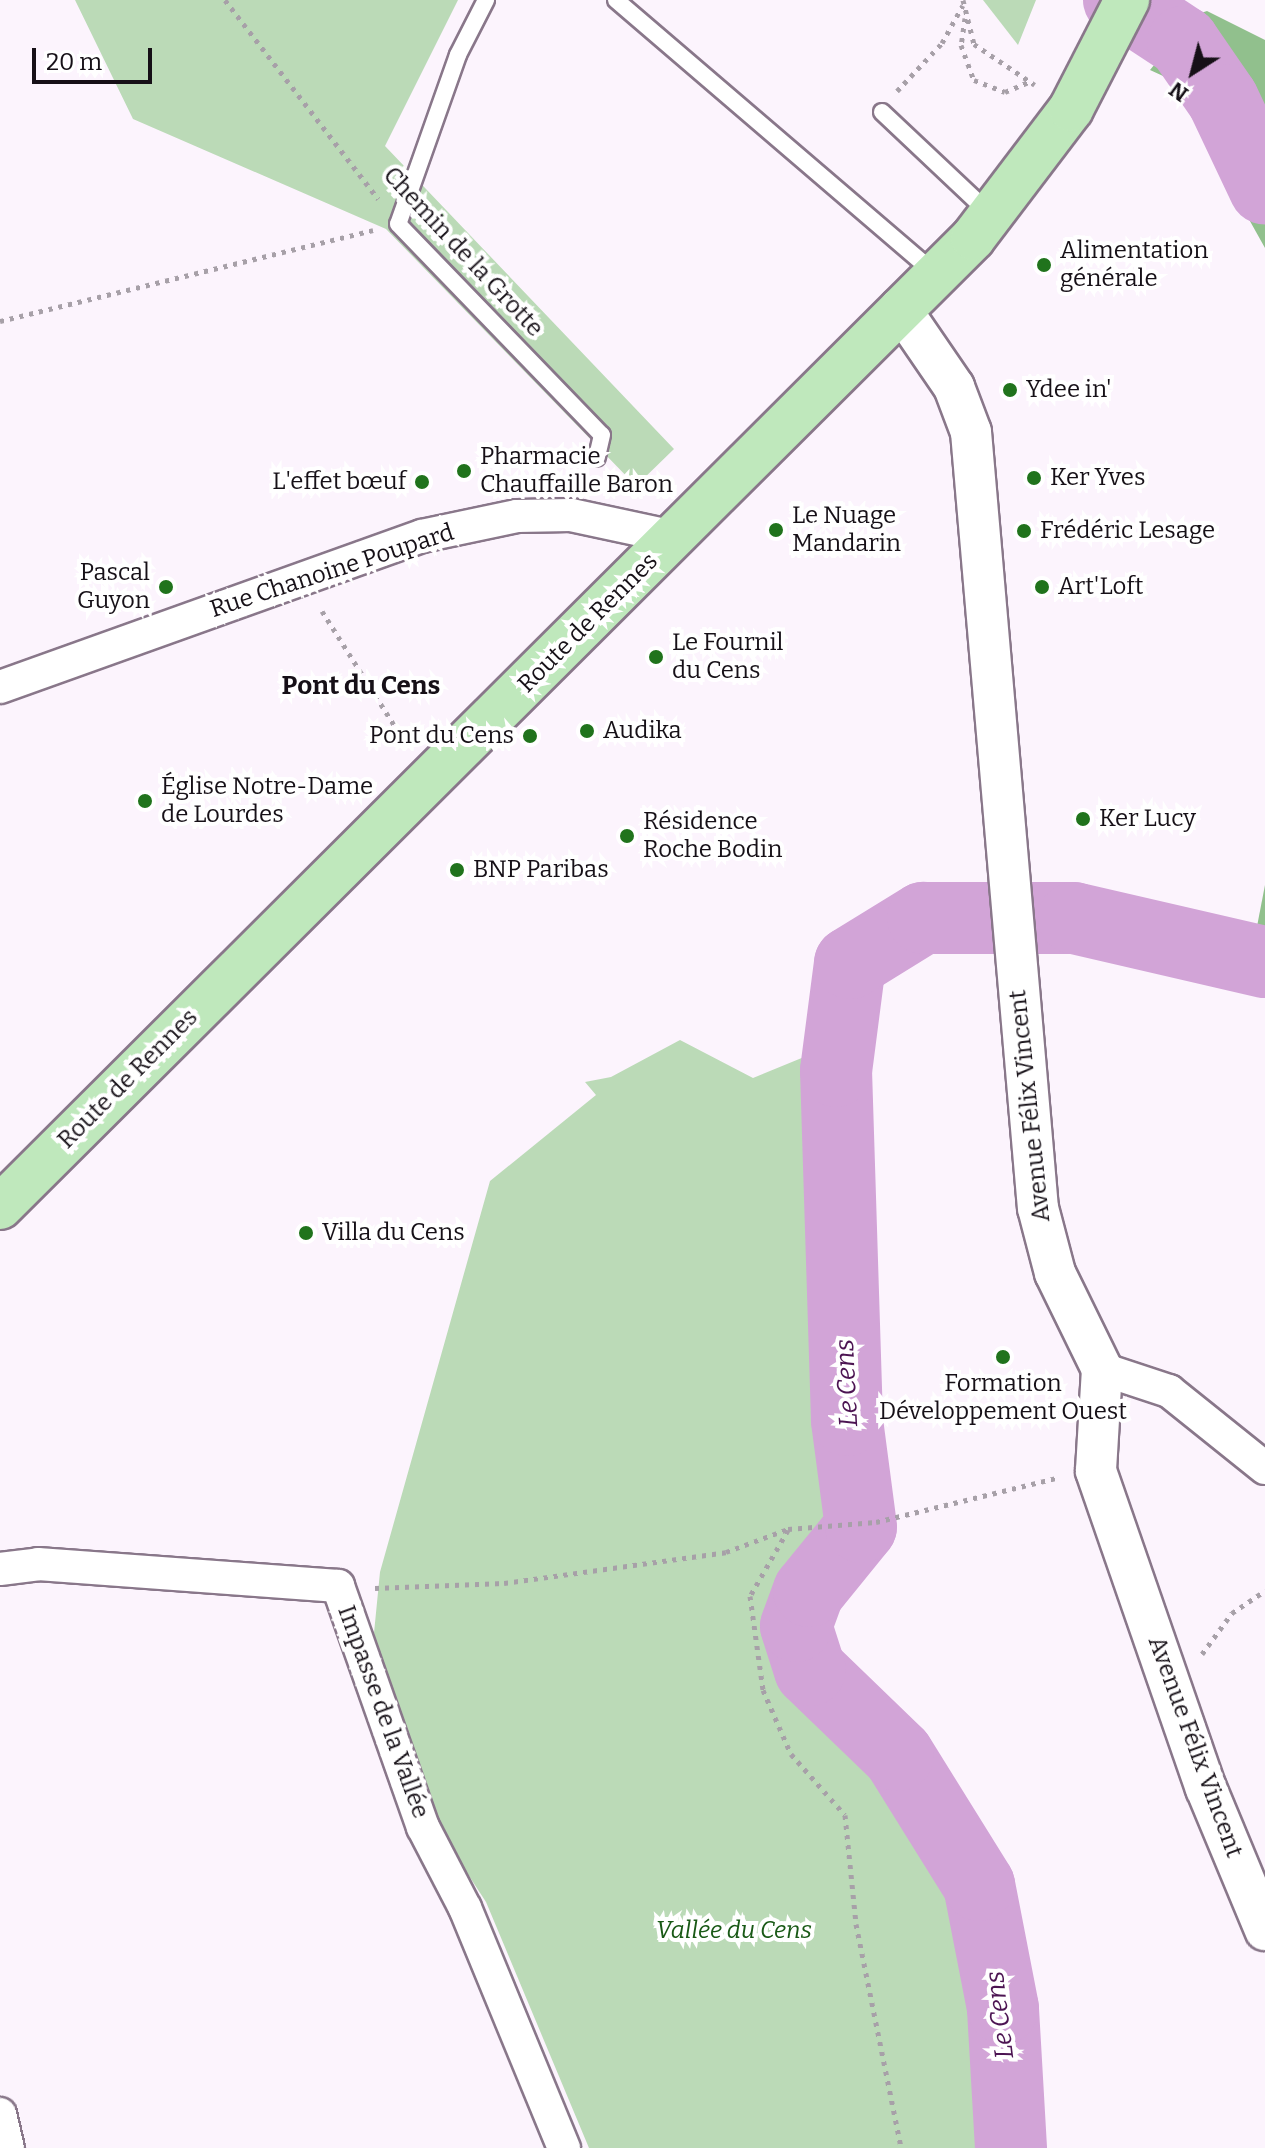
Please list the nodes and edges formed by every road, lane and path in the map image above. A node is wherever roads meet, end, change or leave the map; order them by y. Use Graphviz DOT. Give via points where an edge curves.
graph roads {
  1 [pos="225,0"];
  2 [pos="486,0"];
  3 [pos="616,0"];
  4 [pos="1127,0"];
  5 [pos="963,2"];
  6 [pos="966,14"];
  7 [pos="882,112"];
  8 [pos="992,216"];
  9 [pos="398,224"];
  10 [pos="935,274"];
  11 [pos="900,308"];
  12 [pos="0,321"];
  13 [pos="597,457"];
  14 [pos="674,537"];
  15 [pos="314,599"];
  16 [pos="0,687"];
  17 [pos="398,731"];
  18 [pos="0,1207"];
  19 [pos="1102,1369"];
  20 [pos="1265,1468"];
  21 [pos="1069,1476"];
  22 [pos="788,1529"];
  23 [pos="0,1569"];
  24 [pos="415,1590"];
  25 [pos="1265,1591"];
  26 [pos="1195,1669"];
  27 [pos="1265,1930"];
  28 [pos="0,2114"];
  29 [pos="8,2148"];
  30 [pos="564,2148"];
  31 [pos="901,2148"];
  1 -- 9 [label="path, Chemin de la Grotte"];
  2 -- 9 [label="lane" via="458,55"];
  3 -- 10 [label="lane"];
  4 -- 8 [label="main road, Route de Rennes" via="1071,109"];
  5 -- 6 [label="path"];
  5 -- 7 [label="path" via="942,43"];
  6 -- 6 [label="path" via="974,44 1030,81 1005,92 974,80 961,45"];
  7 -- 8 [label="lane"];
  8 -- 10 [label="main road, Route de Rennes"];
  9 -- 12 [label="path"];
  9 -- 13 [label="lane, Chemin de la Grotte" via="602,435"];
  10 -- 11 [label="main road, Route de Rennes"];
  11 -- 14 [label="main road, Route de Rennes"];
  11 -- 19 [label="street, Avenue Félix Vincent" via="954,387 971,432 1038,1208 1055,1273"];
  14 -- 16 [label="street, Rue Chanoine Poupard" via="571,515 517,516 422,536"];
  14 -- 18 [label="main road, Route de Rennes"];
  15 -- 17 [label="path"];
  19 -- 20 [label="street" via="1169,1391"];
  19 -- 27 [label="street, Avenue Félix Vincent" via="1096,1471 1206,1788"];
  21 -- 22 [label="path" via="876,1522"];
  22 -- 24 [label="path" via="726,1552"];
  22 -- 31 [label="path" via="750,1596 763,1690 791,1754 845,1815 856,1924"];
  23 -- 30 [label="street, Impasse de la Vallée" via="38,1564 338,1586 423,1827 465,1908"];
  25 -- 26 [label="path" via="1232,1613"];
  28 -- 29 [label="street"];
}
